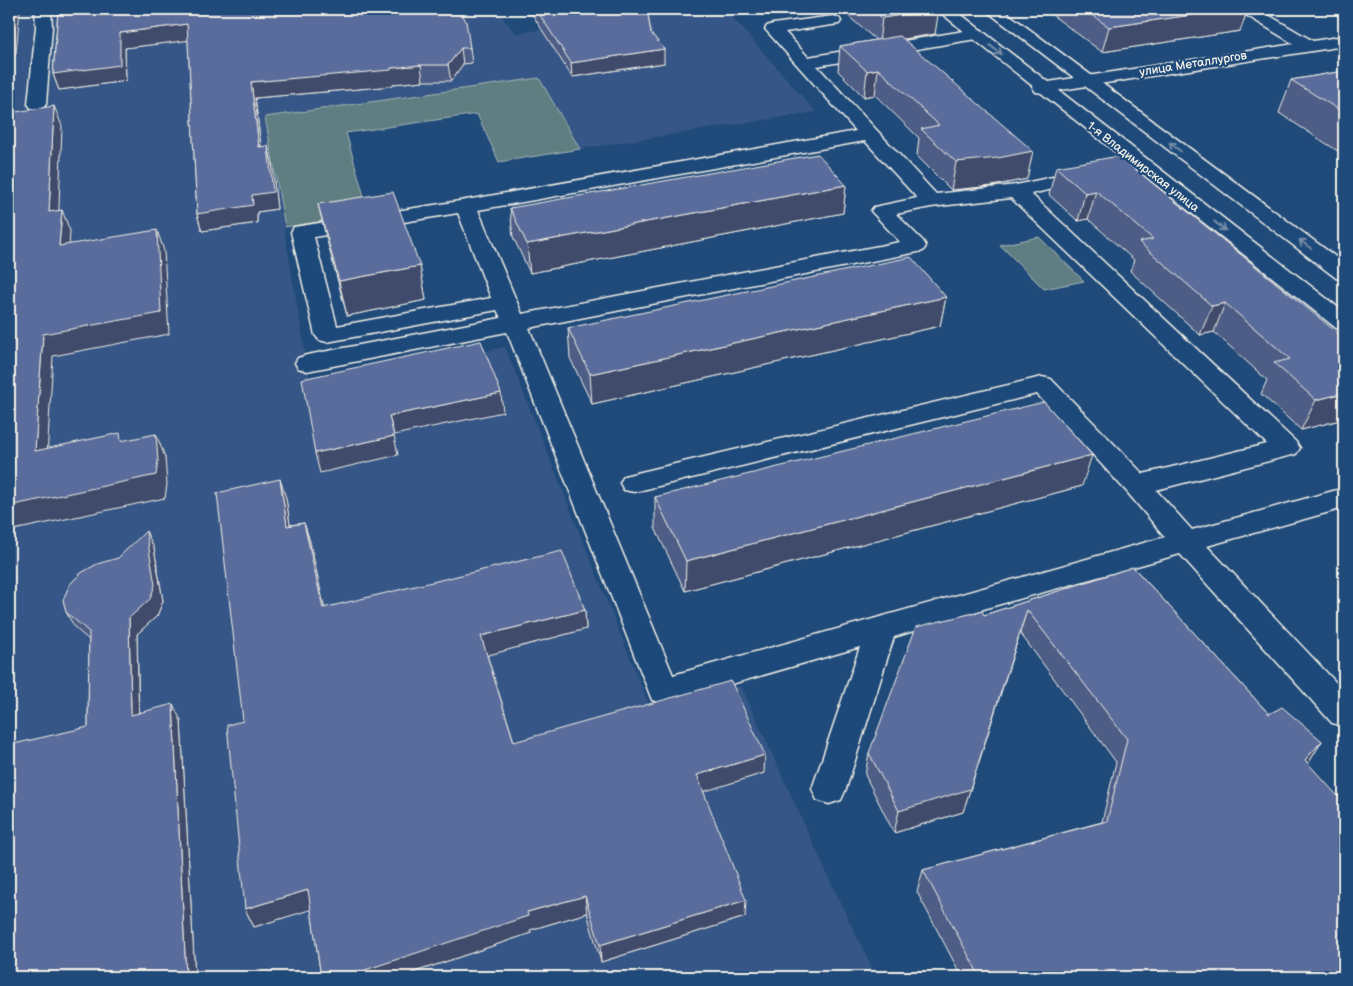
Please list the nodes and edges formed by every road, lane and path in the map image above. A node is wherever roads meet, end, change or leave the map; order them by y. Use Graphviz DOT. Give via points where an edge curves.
graph roads {
  1 [pos="43,9"];
  2 [pos="820,9"];
  3 [pos="944,9"];
  4 [pos="992,9"];
  5 [pos="1247,9"];
  6 [pos="832,21"];
  7 [pos="976,34"];
  8 [pos="1344,41"];
  9 [pos="1310,46"];
  10 [pos="867,54"];
  11 [pos="805,64"];
  12 [pos="1087,81"];
  13 [pos="1042,88"];
  14 [pos="37,104"];
  15 [pos="870,134"];
  16 [pos="1140,164"];
  17 [pos="1016,191"];
  18 [pos="930,201"];
  19 [pos="466,206"];
  20 [pos="1344,274"];
  21 [pos="510,312"];
  22 [pos="1344,323"];
  23 [pos="307,363"];
  24 [pos="634,483"];
  25 [pos="1137,485"];
  26 [pos="1344,498"];
  27 [pos="1185,541"];
  28 [pos="881,629"];
  29 [pos="1344,713"];
  30 [pos="829,789"];
  1 -- 14 [label="main road"];
  2 -- 6 [label="main road"];
  3 -- 7 [label="main road, 1-я Владимирская улица"];
  4 -- 12 [label="main road"];
  5 -- 9 [label="main road"];
  6 -- 10 [label="main road"];
  6 -- 11 [label="main road" via="773,29"];
  7 -- 10 [label="main road"];
  7 -- 13 [label="main road, 1-я Владимирская улица, one-way"];
  8 -- 9 [label="main road, улица Металлургов"];
  9 -- 12 [label="main road, улица Металлургов"];
  10 -- 11 [label="main road"];
  11 -- 15 [label="main road"];
  12 -- 13 [label="main road, улица Металлургов"];
  20 -- 12 [label="main road, one-way"];
  13 -- 16 [label="main road, 1-я Владимирская улица"];
  15 -- 18 [label="main road"];
  15 -- 19 [label="main road"];
  16 -- 17 [label="main road"];
  16 -- 22 [label="main road, 1-я Владимирская улица, one-way"];
  17 -- 18 [label="main road"];
  17 -- 25 [label="main road" via="1287,448"];
  18 -- 21 [label="main road" via="881,211 914,246"];
  19 -- 21 [label="main road"];
  19 -- 21 [label="main road" via="302,232 327,335"];
  21 -- 23 [label="main road"];
  21 -- 28 [label="main road" via="663,691"];
  24 -- 25 [label="main road" via="1042,385"];
  25 -- 27 [label="main road"];
  26 -- 27 [label="main road"];
  27 -- 28 [label="main road" via="985,609"];
  27 -- 29 [label="main road"];
  28 -- 30 [label="main road"];
}
